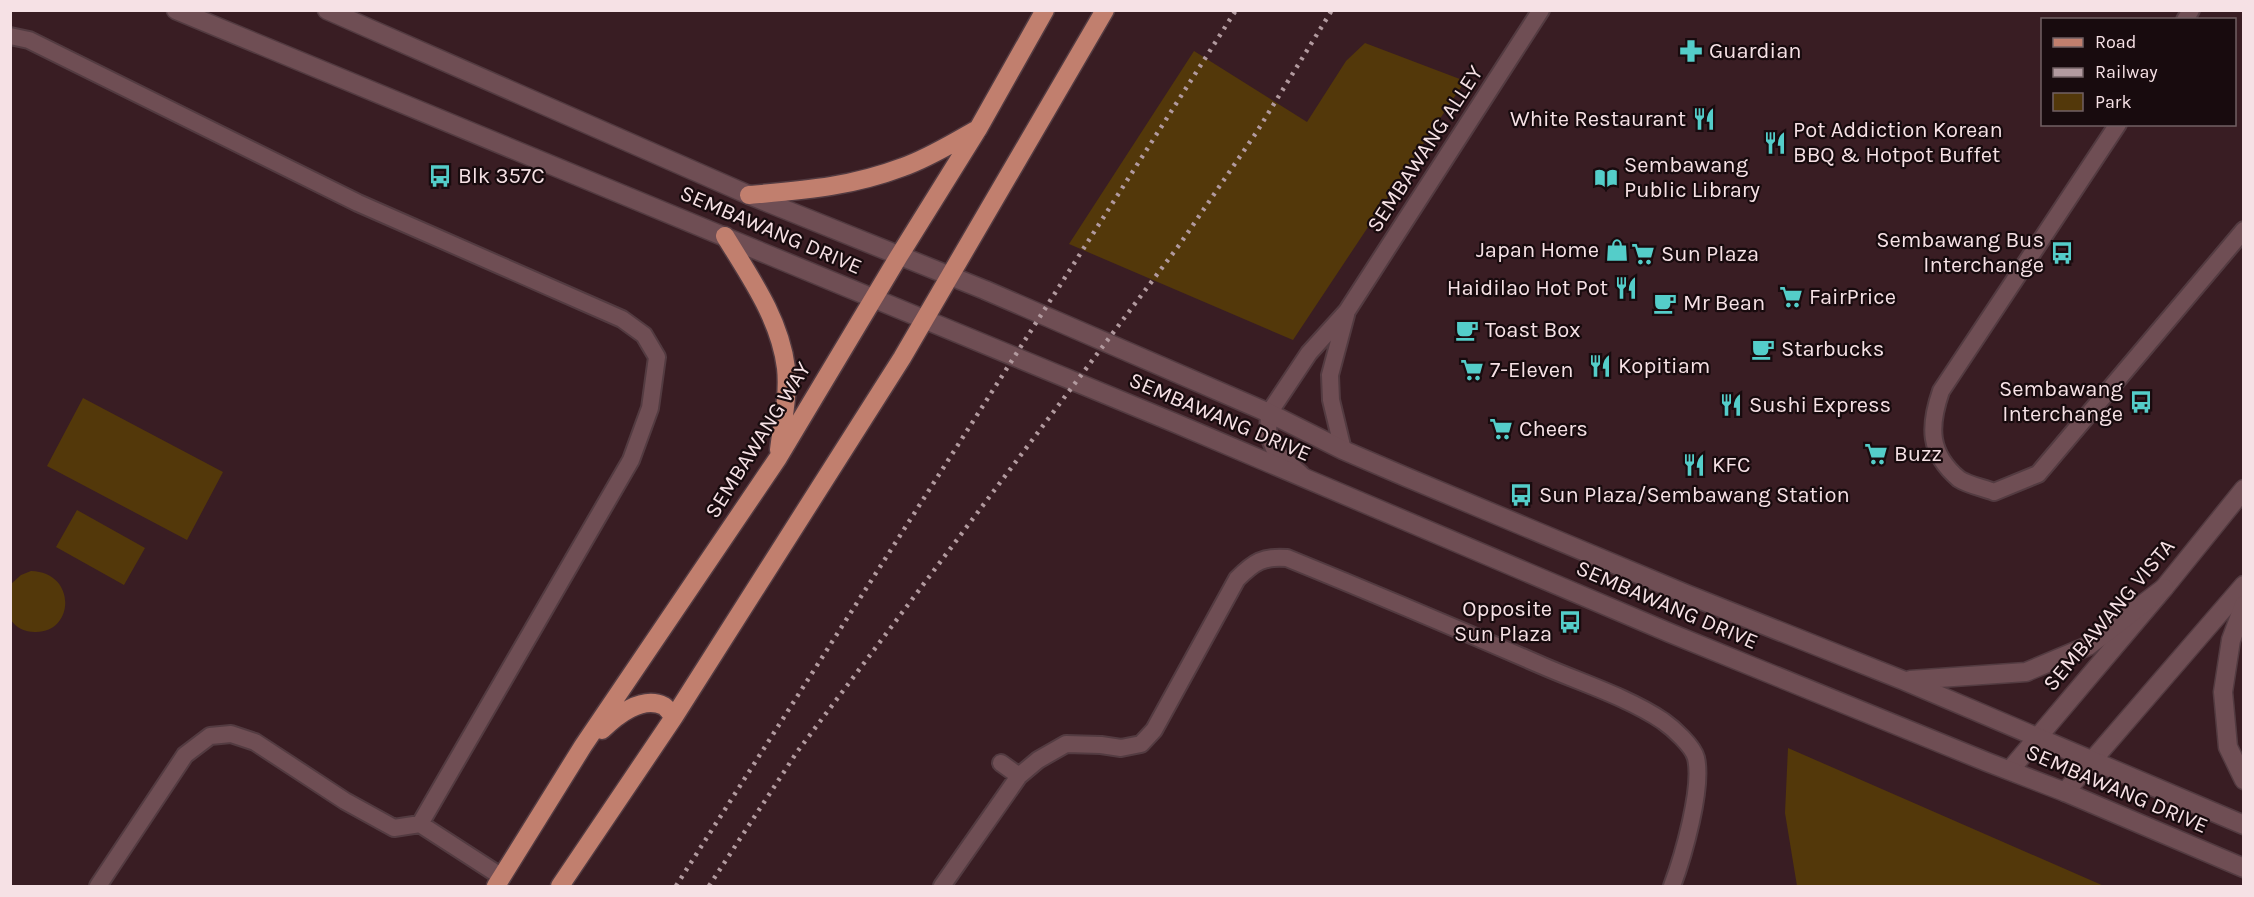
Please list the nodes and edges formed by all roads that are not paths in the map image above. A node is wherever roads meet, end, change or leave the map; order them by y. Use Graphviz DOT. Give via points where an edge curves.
graph roads {
  1 [pos="176,10"];
  2 [pos="327,10"];
  3 [pos="1045,10"];
  4 [pos="1105,10"];
  5 [pos="1541,10"];
  6 [pos="10,36"];
  7 [pos="2117,126"];
  8 [pos="978,129"];
  9 [pos="749,195"];
  10 [pos="2244,230"];
  11 [pos="725,236"];
  12 [pos="899,256"];
  13 [pos="951,276"];
  14 [pos="874,298"];
  15 [pos="1347,311"];
  16 [pos="925,320"];
  17 [pos="1269,413"];
  18 [pos="1343,450"];
  19 [pos="778,458"];
  20 [pos="1308,480"];
  21 [pos="2244,489"];
  22 [pos="2244,585"];
  23 [pos="2164,588"];
  24 [pos="2244,605"];
  25 [pos="1905,681"];
  26 [pos="674,717"];
  27 [pos="2038,737"];
  28 [pos="583,746"];
  29 [pos="2093,760"];
  30 [pos="1001,763"];
  31 [pos="2010,770"];
  32 [pos="1019,776"];
  33 [pos="2244,780"];
  34 [pos="2065,792"];
  35 [pos="420,824"];
  36 [pos="2244,825"];
  37 [pos="2244,868"];
  38 [pos="499,882"];
  39 [pos="98,886"];
  40 [pos="560,886"];
  41 [pos="942,886"];
  42 [pos="1672,886"];
  1 -- 11 [label="main road, SEMBAWANG DRIVE"];
  2 -- 9 [label="main road, SEMBAWANG DRIVE"];
  3 -- 8 [label="main road, SEMBAWANG WAY"];
  4 -- 13 [label="main road"];
  5 -- 15 [label="lane, SEMBAWANG ALLEY"];
  6 -- 35 [label="lane" via="29,40 358,203 622,319 644,335 657,357 650,408 631,460"];
  7 -- 10 [label="lane" via="1941,391 1933,413 1932,436 1941,458 1960,480 1994,492 2038,474"];
  8 -- 9 [label="main road" via="906,166 872,178 829,188"];
  8 -- 12 [label="main road, SEMBAWANG WAY"];
  9 -- 12 [label="main road, SEMBAWANG DRIVE"];
  11 -- 14 [label="main road, SEMBAWANG DRIVE"];
  11 -- 19 [label="main road" via="778,332 786,370"];
  12 -- 13 [label="main road, SEMBAWANG DRIVE"];
  12 -- 14 [label="main road, SEMBAWANG WAY"];
  13 -- 16 [label="main road"];
  13 -- 17 [label="main road, SEMBAWANG DRIVE"];
  14 -- 16 [label="main road, SEMBAWANG DRIVE"];
  14 -- 19 [label="main road, SEMBAWANG WAY"];
  15 -- 17 [label="lane, SEMBAWANG ALLEY" via="1309,353"];
  15 -- 18 [label="lane, SEMBAWANG ALLEY" via="1330,375 1331,400"];
  16 -- 20 [label="main road, SEMBAWANG DRIVE"];
  16 -- 26 [label="main road"];
  17 -- 18 [label="main road, SEMBAWANG DRIVE"];
  17 -- 20 [label="lane" via="1268,434 1275,451"];
  18 -- 25 [label="main road, SEMBAWANG DRIVE" via="1675,590"];
  19 -- 28 [label="main road, SEMBAWANG WAY"];
  20 -- 31 [label="main road, SEMBAWANG DRIVE" via="1670,633"];
  21 -- 23 [label="main road, SEMBAWANG VISTA"];
  22 -- 29 [label="main road"];
  23 -- 25 [label="main road" via="2088,645 2026,672"];
  23 -- 27 [label="main road, SEMBAWANG VISTA"];
  24 -- 33 [label="main road" via="2231,640 2223,692 2228,747"];
  25 -- 27 [label="main road, SEMBAWANG DRIVE"];
  26 -- 28 [label="main road" via="664,706 633,707"];
  26 -- 40 [label="main road"];
  27 -- 29 [label="main road, SEMBAWANG DRIVE"];
  27 -- 31 [label="main road, SEMBAWANG VISTA"];
  28 -- 38 [label="main road, SEMBAWANG WAY"];
  29 -- 34 [label="main road"];
  29 -- 36 [label="main road, SEMBAWANG DRIVE"];
  30 -- 32 [label="lane"];
  31 -- 34 [label="main road, SEMBAWANG DRIVE"];
  32 -- 41 [label="lane"];
  32 -- 42 [label="lane" via="1066,744 1121,748 1141,744 1154,730 1237,579 1252,564 1272,557 1287,558 1465,631 1664,722 1695,756 1697,788 1684,855"];
  34 -- 37 [label="main road, SEMBAWANG DRIVE"];
  35 -- 38 [label="lane"];
  35 -- 39 [label="lane" via="394,828 255,742 231,734 210,736 185,755"];
}
